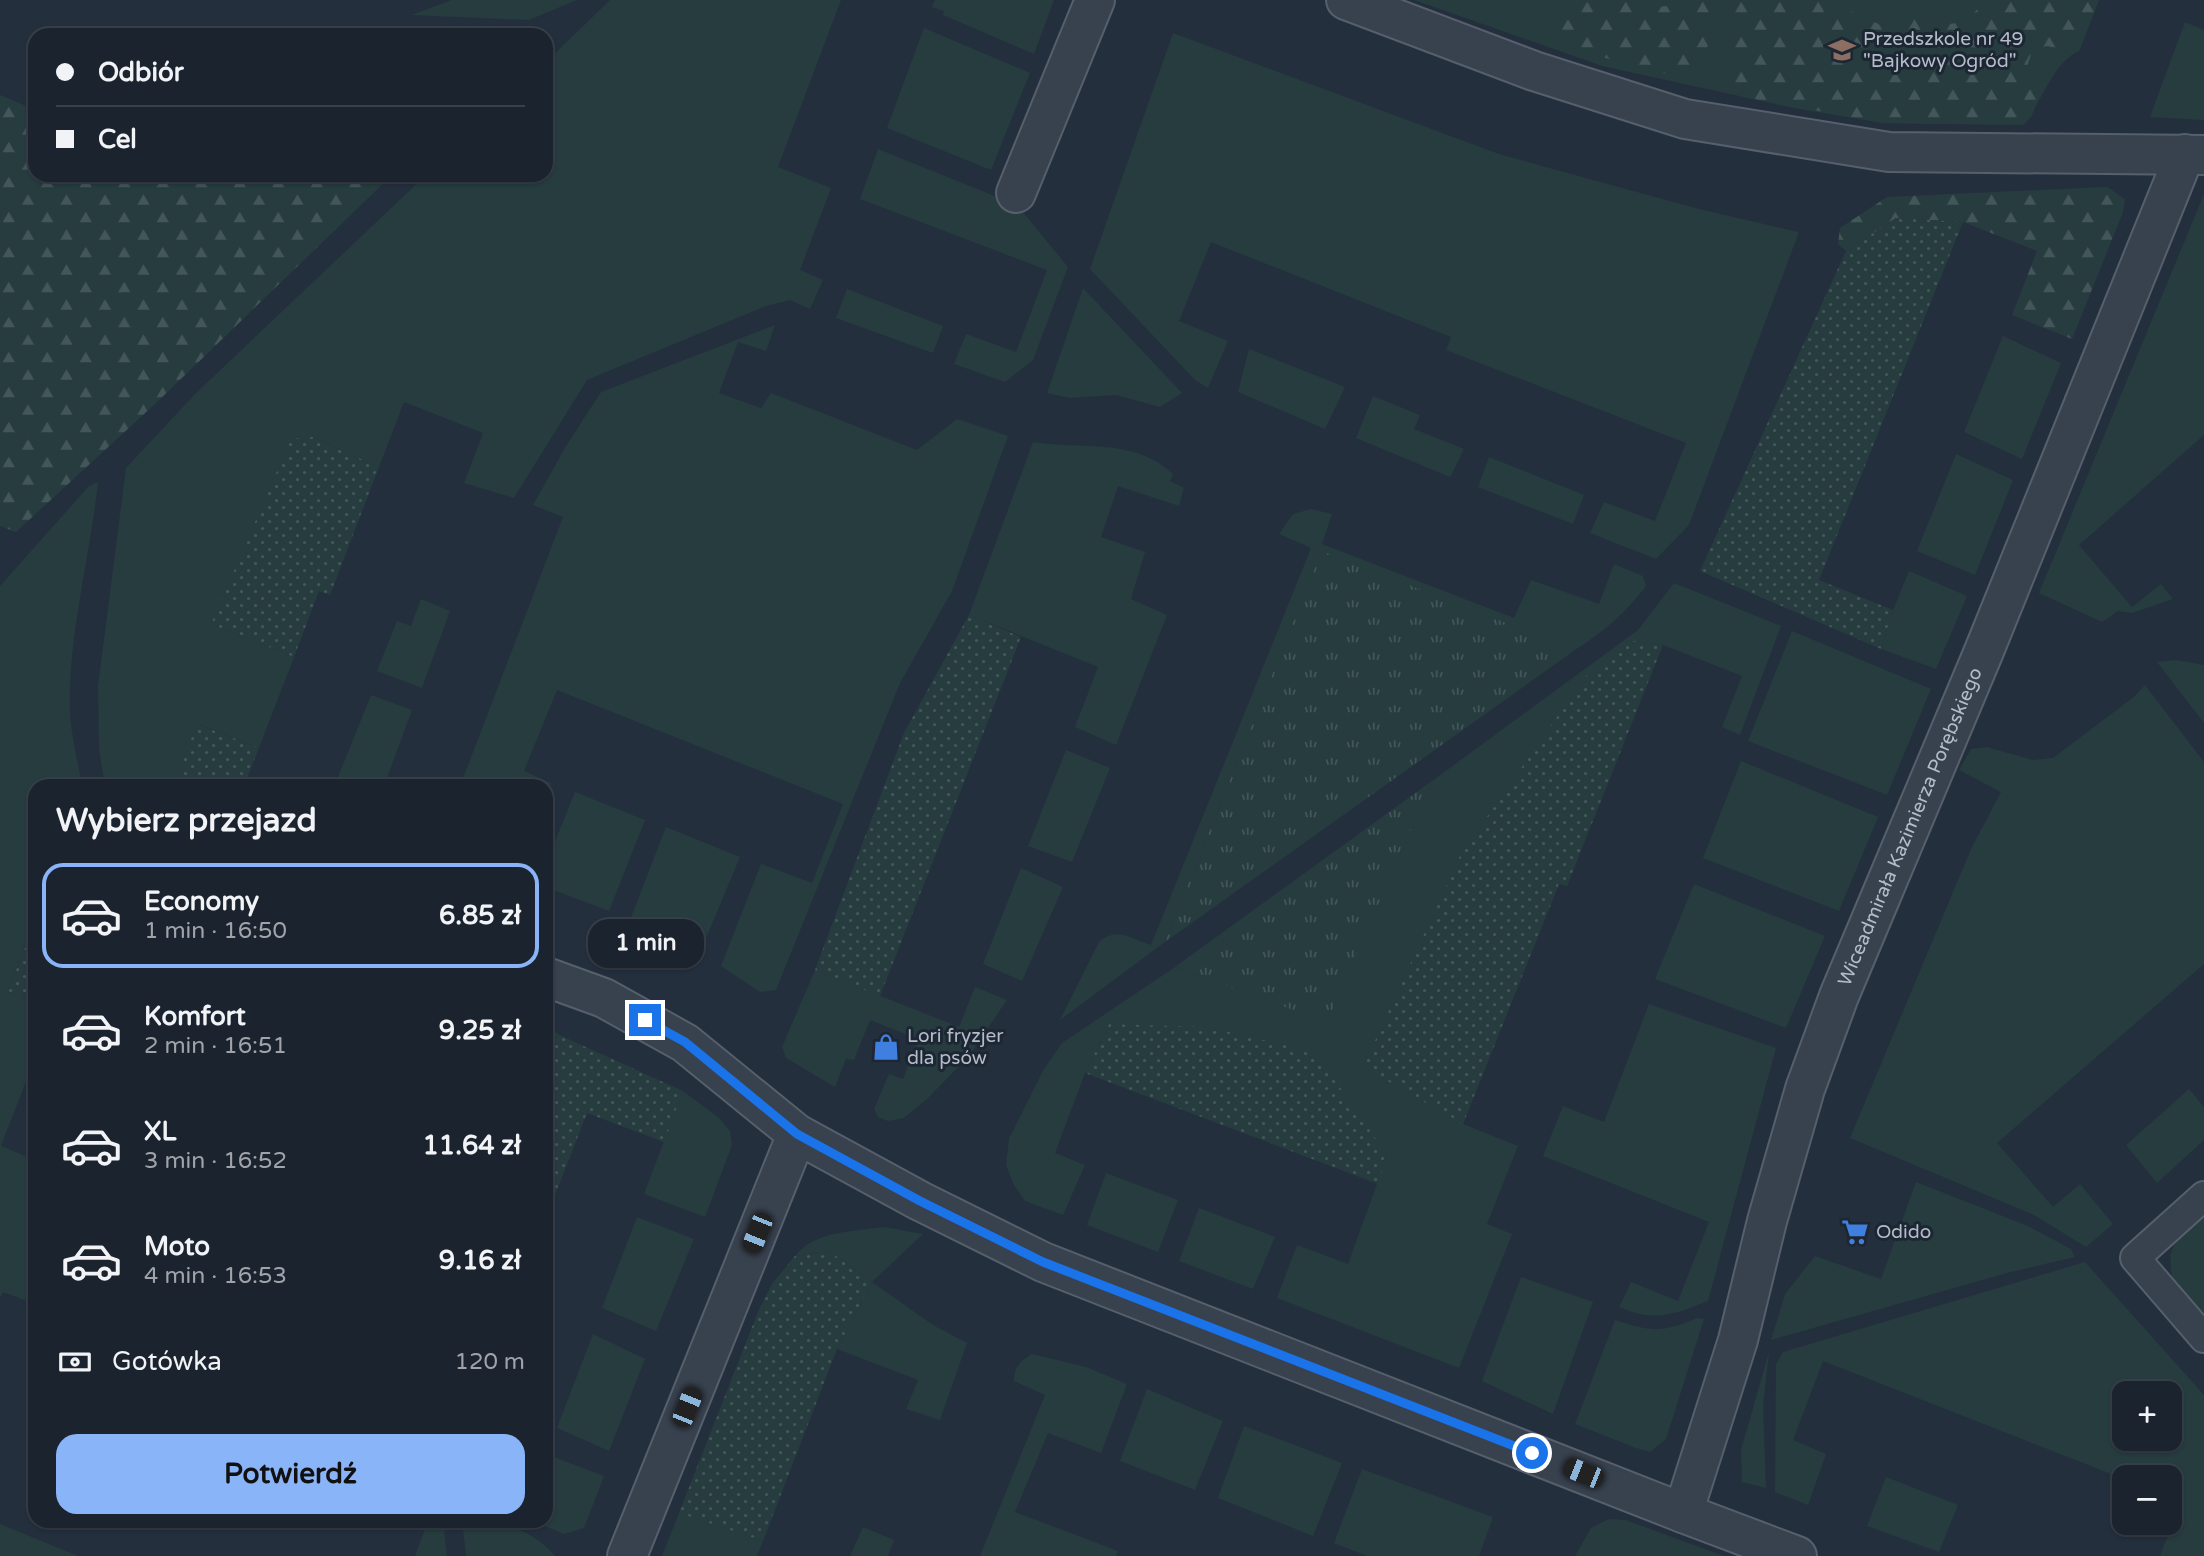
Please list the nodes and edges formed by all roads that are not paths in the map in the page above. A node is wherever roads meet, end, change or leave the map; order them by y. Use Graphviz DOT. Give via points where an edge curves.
graph roads {
  1 [pos="1095,0"];
  2 [pos="1346,0"];
  3 [pos="2195,155"];
  4 [pos="1016,193"];
  5 [pos="553,980"];
  6 [pos="797,1134"];
  7 [pos="2204,1196"];
  8 [pos="2204,1338"];
  9 [pos="1683,1513"];
  10 [pos="628,1556"];
  11 [pos="1797,1556"];
  1 -- 4 [label="street"];
  2 -- 3 [label="street" via="1534,71 1685,119 1889,152"];
  3 -- 9 [label="street, Wiceadmirała Kazimierza Porębskiego" via="1839,996 1805,1089 1738,1340"];
  5 -- 6 [label="street" via="604,998 685,1042"];
  6 -- 9 [label="street" via="1043,1262"];
  6 -- 10 [label="street"];
  7 -- 8 [label="lane" via="2134,1258"];
  9 -- 11 [label="street"];
}
